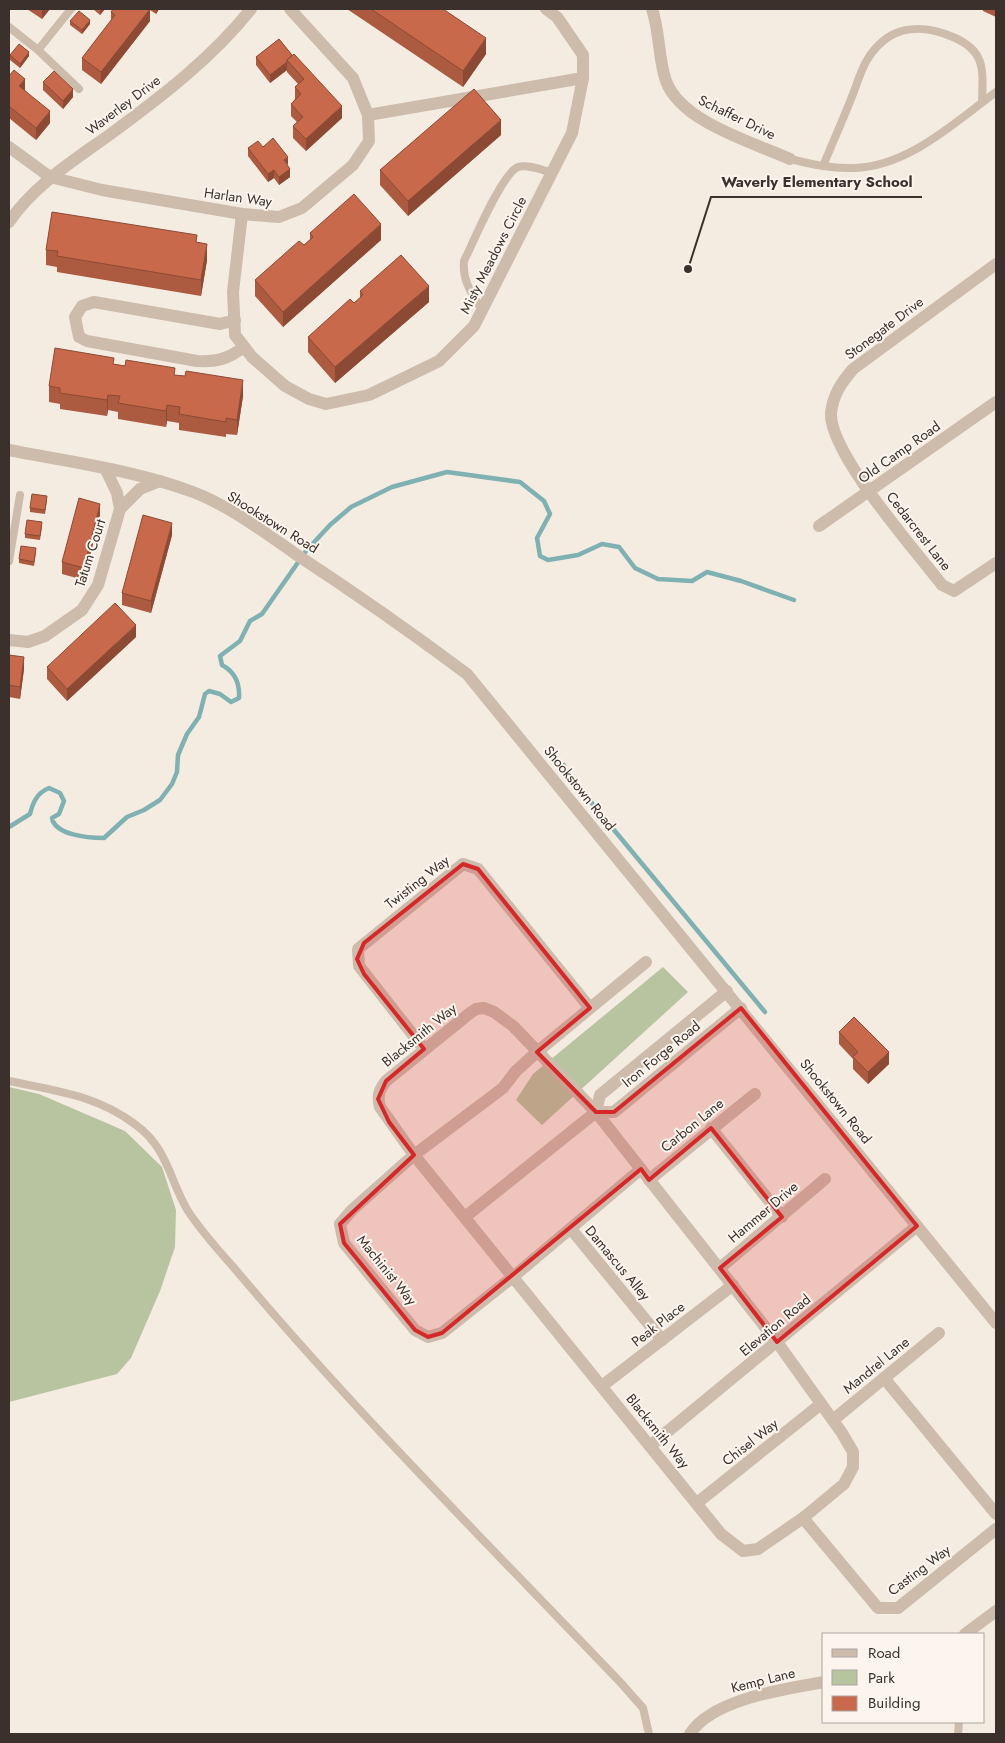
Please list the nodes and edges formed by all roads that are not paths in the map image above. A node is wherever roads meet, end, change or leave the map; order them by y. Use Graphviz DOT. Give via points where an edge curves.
graph roads {
  1 [pos="71,9"];
  2 [pos="251,9"];
  3 [pos="290,9"];
  4 [pos="546,9"];
  5 [pos="652,9"];
  6 [pos="9,27"];
  7 [pos="38,50"];
  8 [pos="583,78"];
  9 [pos="79,89"];
  10 [pos="996,92"];
  11 [pos="982,102"];
  12 [pos="368,116"];
  13 [pos="9,146"];
  14 [pos="790,159"];
  15 [pos="823,166"];
  16 [pos="552,173"];
  17 [pos="50,177"];
  18 [pos="242,214"];
  19 [pos="9,222"];
  20 [pos="996,264"];
  21 [pos="482,310"];
  22 [pos="234,320"];
  23 [pos="244,348"];
  24 [pos="996,402"];
  25 [pos="9,450"];
  26 [pos="105,468"];
  27 [pos="160,481"];
  28 [pos="870,491"];
  29 [pos="20,495"];
  30 [pos="120,509"];
  31 [pos="819,526"];
  32 [pos="9,561"];
  33 [pos="996,564"];
  34 [pos="9,640"];
  35 [pos="646,962"];
  36 [pos="727,991"];
  37 [pos="590,1008"];
  38 [pos="741,1008"];
  39 [pos="424,1049"];
  40 [pos="537,1052"];
  41 [pos="9,1081"];
  42 [pos="755,1094"];
  43 [pos="596,1112"];
  44 [pos="711,1128"];
  45 [pos="414,1155"];
  46 [pos="641,1169"];
  47 [pos="826,1179"];
  48 [pos="649,1180"];
  49 [pos="782,1216"];
  50 [pos="465,1218"];
  51 [pos="917,1226"];
  52 [pos="570,1229"];
  53 [pos="720,1268"];
  54 [pos="514,1276"];
  55 [pos="733,1285"];
  56 [pos="996,1323"];
  57 [pos="939,1333"];
  58 [pos="662,1340"];
  59 [pos="777,1342"];
  60 [pos="884,1378"];
  61 [pos="602,1386"];
  62 [pos="821,1404"];
  63 [pos="833,1420"];
  64 [pos="650,1446"];
  65 [pos="697,1503"];
  66 [pos="996,1514"];
  67 [pos="803,1518"];
  68 [pos="996,1529"];
  69 [pos="996,1611"];
  70 [pos="966,1633"];
  71 [pos="822,1682"];
  72 [pos="649,1734"];
  73 [pos="690,1734"];
  1 -- 7 [label="lane"];
  2 -- 17 [label="street, Waverley Drive" via="200,64"];
  3 -- 12 [label="street, Harlan Way" via="353,78"];
  4 -- 8 [label="street, Misty Meadows Circle" via="557,17 583,55"];
  5 -- 14 [label="street, Schaffer Drive" via="666,80 682,104 703,120"];
  6 -- 7 [label="lane"];
  7 -- 9 [label="lane"];
  8 -- 12 [label="street"];
  8 -- 16 [label="street, Misty Meadows Circle" via="572,133"];
  10 -- 11 [label="lane"];
  11 -- 15 [label="lane" via="902,158 855,168"];
  11 -- 15 [label="lane" via="983,67 974,50 949,35 912,27 886,38 867,60"];
  12 -- 18 [label="street, Harlan Way" via="369,141 353,165 302,208 279,218"];
  13 -- 17 [label="street"];
  14 -- 15 [label="lane"];
  16 -- 21 [label="street, Misty Meadows Circle"];
  16 -- 21 [label="lane" via="527,166 517,167 505,178 464,261 466,284"];
  17 -- 18 [label="street, Harlan Way" via="102,190"];
  17 -- 19 [label="street, Waverley Drive"];
  18 -- 22 [label="street, Misty Meadows Circle" via="233,292"];
  20 -- 28 [label="street, Stonegate Drive" via="853,369 840,385 831,415 834,434"];
  21 -- 23 [label="street, Misty Meadows Circle" via="474,326 438,361 369,395 326,404 285,386"];
  22 -- 23 [label="street, Misty Meadows Circle" via="235,335"];
  22 -- 23 [label="street" via="220,324 94,302 82,306 75,317 79,337 86,341 214,362 229,358"];
  24 -- 28 [label="street, Old Camp Road"];
  25 -- 26 [label="street, Shookstown Road"];
  26 -- 27 [label="street, Shookstown Road"];
  26 -- 30 [label="street, Tatum Court" via="117,493"];
  27 -- 30 [label="street, Tatum Court" via="140,490"];
  27 -- 36 [label="street, Shookstown Road" via="195,493 247,521 391,618 467,674"];
  28 -- 31 [label="street, Old Camp Road"];
  28 -- 33 [label="street, Cedarcrest Lane" via="942,585 954,591"];
  29 -- 32 [label="lane"];
  30 -- 34 [label="street, Tatum Court" via="98,585 82,610 45,636 28,642"];
  35 -- 37 [label="street, Machinist Way"];
  36 -- 38 [label="street, Shookstown Road"];
  36 -- 43 [label="street, Iron Forge Road" via="600,1095"];
  37 -- 39 [label="street, Twisting Way" via="478,869 463,864 358,949 358,966"];
  37 -- 40 [label="street, Machinist Way"];
  38 -- 43 [label="street, Iron Forge Road" via="614,1112"];
  38 -- 51 [label="street, Shookstown Road"];
  39 -- 40 [label="street, Blacksmith Way" via="470,1013 484,1008 513,1026"];
  39 -- 45 [label="street, Blacksmith Way" via="386,1081 378,1099 388,1122"];
  40 -- 43 [label="street, Blacksmith Way"];
  40 -- 45 [label="street, Machinist Way" via="503,1088"];
  41 -- 72 [label="lane" via="103,1103 138,1126 166,1160 187,1210 234,1269 404,1457 620,1682 643,1708"];
  42 -- 44 [label="street, Carbon Lane"];
  43 -- 46 [label="street, Blacksmith Way"];
  43 -- 50 [label="street, Iron Forge Road"];
  44 -- 48 [label="street, Carbon Lane"];
  44 -- 49 [label="street"];
  45 -- 50 [label="street, Blacksmith Way"];
  45 -- 54 [label="street, Machinist Way" via="340,1224 344,1243 415,1330 428,1337 442,1333"];
  46 -- 48 [label="street, Blacksmith Way"];
  46 -- 52 [label="street, Machinist Way"];
  47 -- 49 [label="street, Hammer Drive"];
  48 -- 53 [label="street, Blacksmith Way"];
  49 -- 53 [label="street, Hammer Drive"];
  50 -- 54 [label="street, Blacksmith Way"];
  51 -- 56 [label="street, Shookstown Road"];
  51 -- 59 [label="street, Elevation Road"];
  52 -- 54 [label="street, Machinist Way"];
  52 -- 58 [label="street, Damascus Alley"];
  53 -- 55 [label="street, Blacksmith Way"];
  54 -- 61 [label="street, Blacksmith Way"];
  55 -- 58 [label="street, Peak Place"];
  55 -- 59 [label="street, Blacksmith Way"];
  57 -- 60 [label="street, Mandrel Lane"];
  58 -- 61 [label="street, Peak Place"];
  59 -- 62 [label="street, Blacksmith Way"];
  59 -- 64 [label="street, Elevation Road"];
  60 -- 63 [label="street, Mandrel Lane"];
  60 -- 66 [label="street"];
  61 -- 64 [label="street, Blacksmith Way"];
  62 -- 63 [label="street, Blacksmith Way"];
  62 -- 65 [label="street, Chisel Way"];
  63 -- 67 [label="street, Blacksmith Way" via="853,1452 853,1467 844,1484"];
  64 -- 65 [label="street, Blacksmith Way"];
  65 -- 67 [label="street, Blacksmith Way" via="721,1534 744,1550 758,1549"];
  67 -- 68 [label="street, Casting Way" via="878,1608 898,1608"];
  69 -- 70 [label="street"];
  71 -- 73 [label="street, Kemp Lane" via="728,1704 694,1727"];
}
